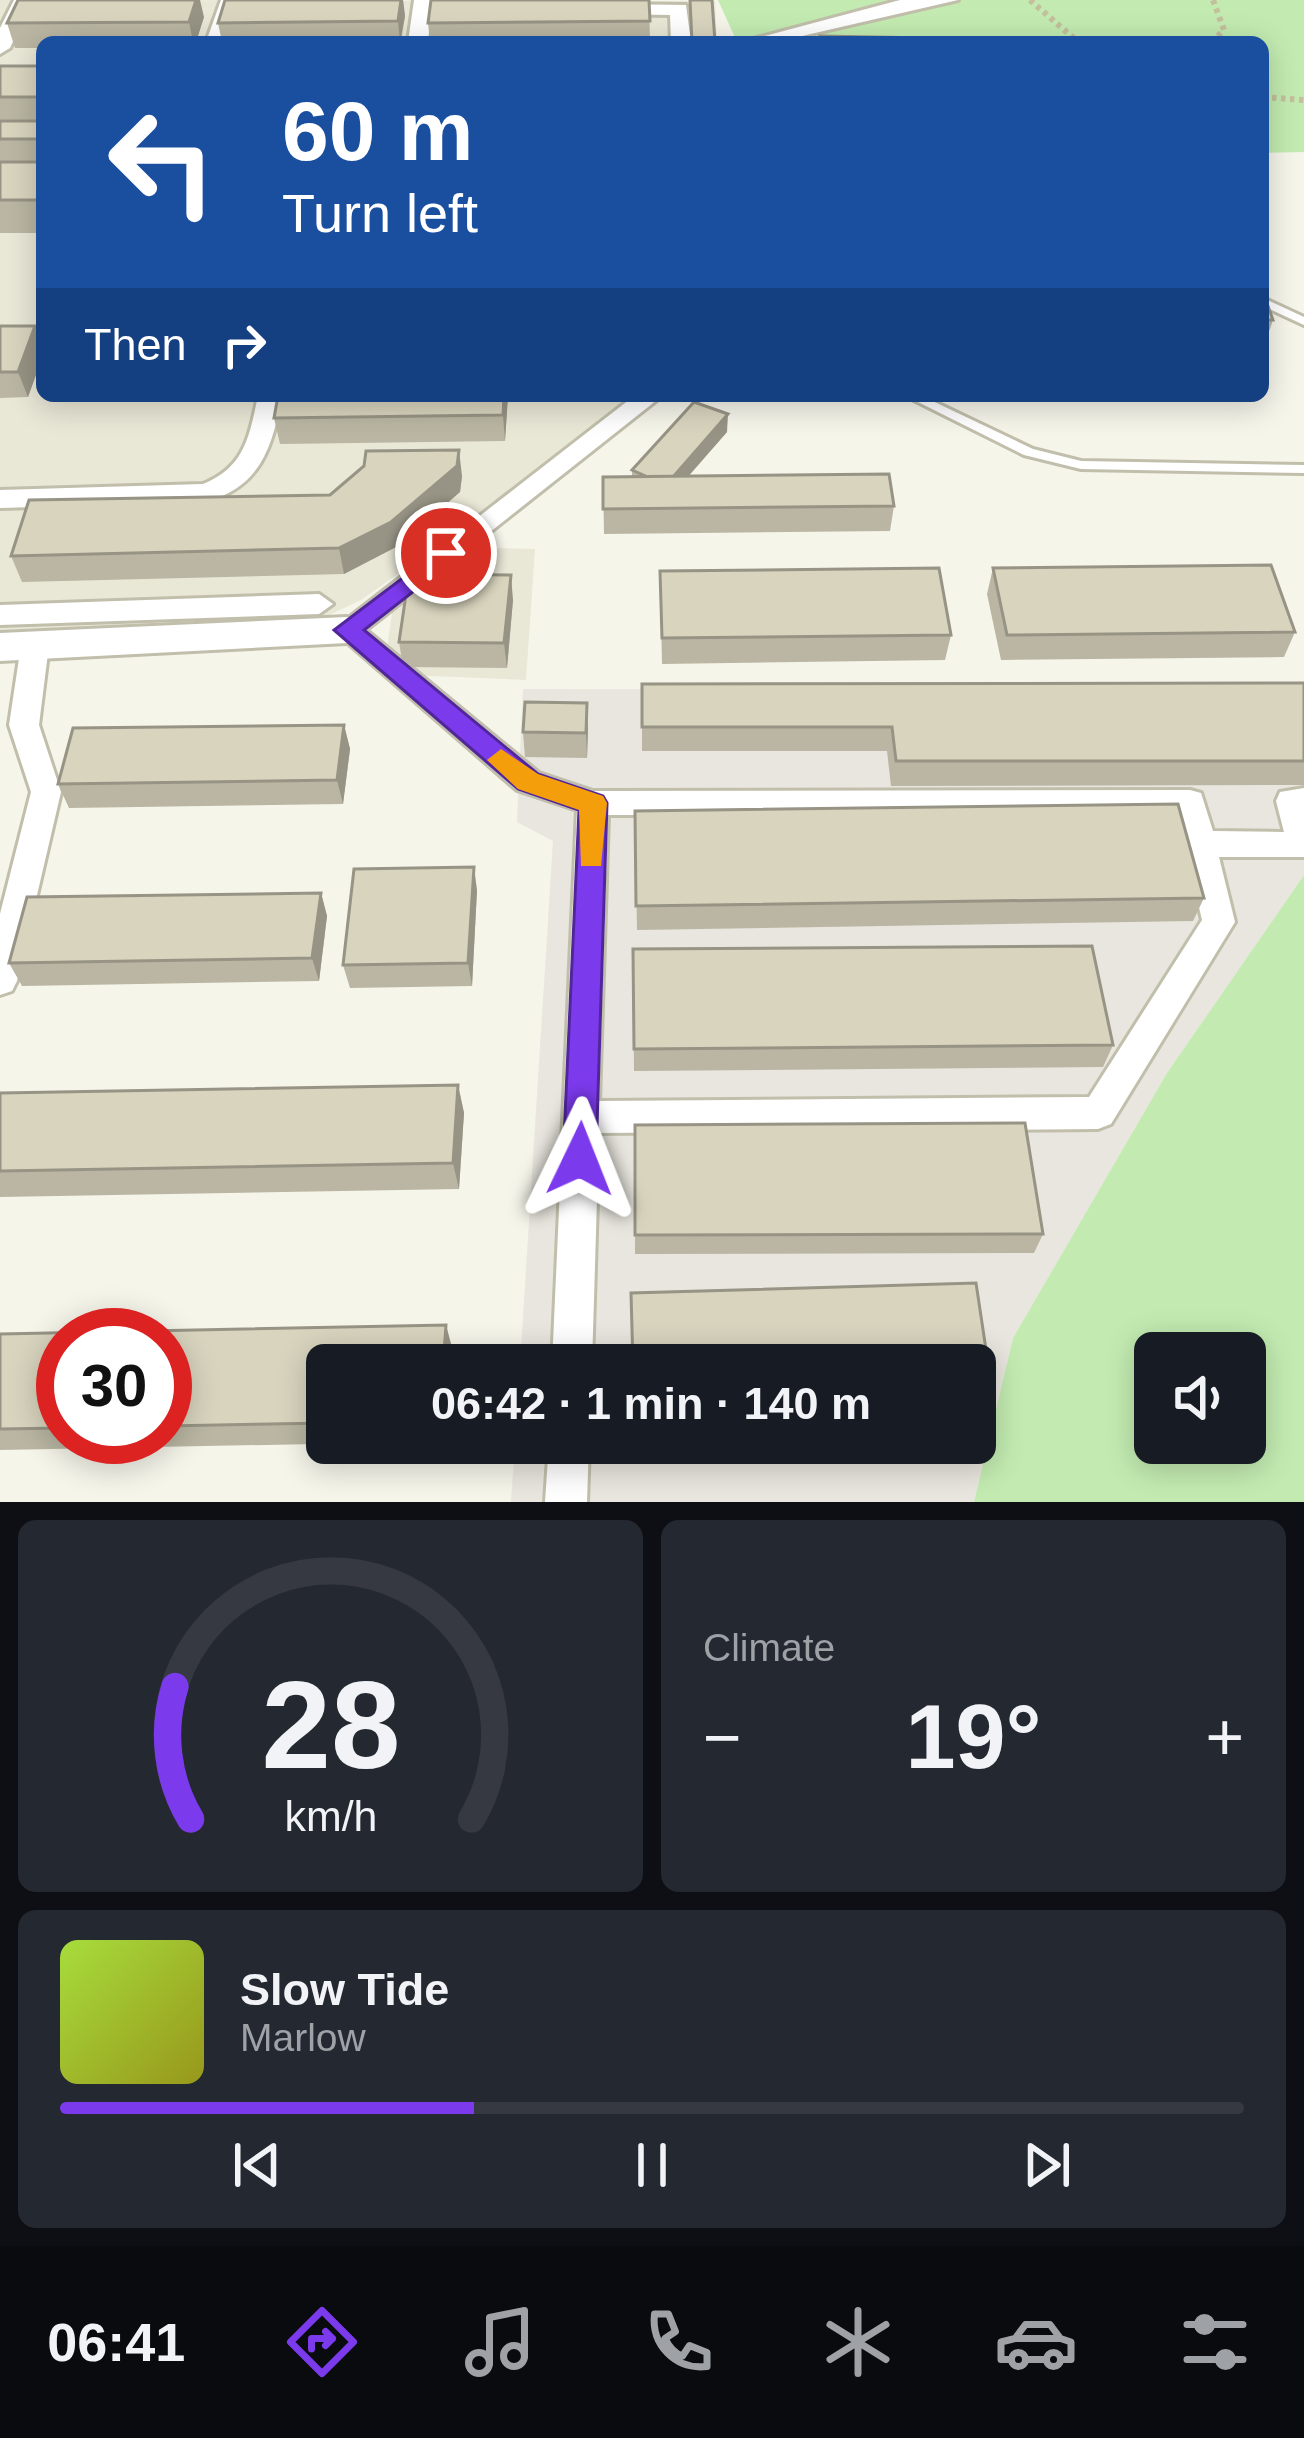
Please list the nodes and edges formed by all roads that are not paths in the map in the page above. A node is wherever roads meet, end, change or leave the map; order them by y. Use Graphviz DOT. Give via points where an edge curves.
graph roads {
  1 [pos="423,0"];
  2 [pos="949,0"];
  3 [pos="26,8"];
  4 [pos="235,8"];
  5 [pos="589,10"];
  6 [pos="219,36"];
  7 [pos="419,36"];
  8 [pos="681,36"];
  9 [pos="776,36"];
  10 [pos="0,48"];
  11 [pos="1269,305"];
  12 [pos="1304,321"];
  13 [pos="269,402"];
  14 [pos="643,402"];
  15 [pos="924,402"];
  16 [pos="1304,469"];
  17 [pos="0,499"];
  18 [pos="0,615"];
  19 [pos="333,617"];
  20 [pos="18,646"];
  21 [pos="1304,800"];
  22 [pos="593,803"];
  23 [pos="1200,844"];
  24 [pos="0,981"];
  25 [pos="581,1117"];
  26 [pos="573,1344"];
  27 [pos="567,1464"];
  28 [pos="566,1502"];
  1 -- 7 [label="street"];
  2 -- 9 [label="street"];
  3 -- 10 [label="street"];
  4 -- 6 [label="street"];
  5 -- 8 [label="street" via="679,9"];
  11 -- 12 [label="lane"];
  13 -- 17 [label="street" via="254,462 231,485 206,494"];
  14 -- 19 [label="street" via="453,563"];
  15 -- 16 [label="lane" via="1029,452 1081,464"];
  18 -- 19 [label="street"];
  19 -- 20 [label="street"];
  19 -- 22 [label="street" via="528,782"];
  20 -- 24 [label="street" via="24,724 46,792"];
  21 -- 23 [label="street" via="1291,801 1304,845"];
  22 -- 23 [label="street" via="1190,802"];
  22 -- 25 [label="street"];
  23 -- 25 [label="street" via="1219,922 1098,1113"];
  25 -- 26 [label="street"];
  27 -- 28 [label="street"];
}
